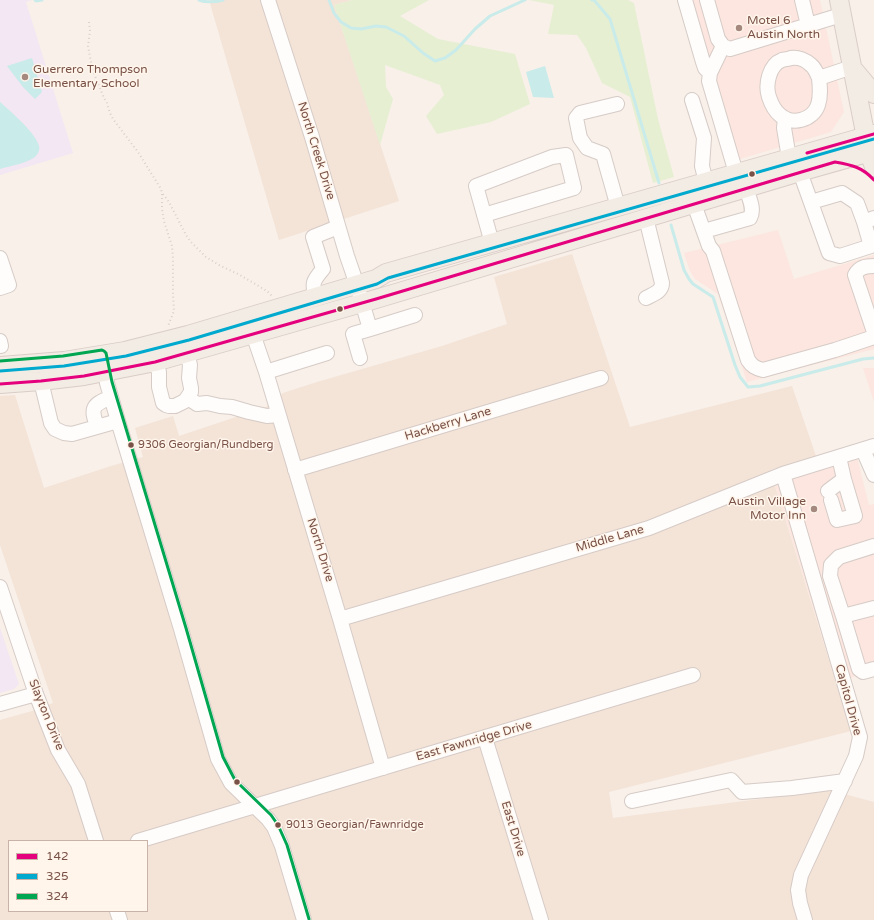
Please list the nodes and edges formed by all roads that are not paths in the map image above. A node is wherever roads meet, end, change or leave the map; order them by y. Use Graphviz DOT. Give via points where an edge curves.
graph roads {
  1 [pos="268,0"];
  2 [pos="685,0"];
  3 [pos="707,0"];
  4 [pos="802,0"];
  5 [pos="840,8"];
  6 [pos="808,25"];
  7 [pos="723,46"];
  8 [pos="852,67"];
  9 [pos="710,74"];
  10 [pos="820,78"];
  11 [pos="874,94"];
  12 [pos="692,100"];
  13 [pos="617,104"];
  14 [pos="785,118"];
  15 [pos="872,148"];
  16 [pos="789,158"];
  17 [pos="835,162"];
  18 [pos="800,172"];
  19 [pos="736,173"];
  20 [pos="874,180"];
  21 [pos="706,182"];
  22 [pos="746,188"];
  23 [pos="711,199"];
  24 [pos="811,202"];
  25 [pos="694,204"];
  26 [pos="618,207"];
  27 [pos="484,215"];
  28 [pos="646,218"];
  29 [pos="869,220"];
  30 [pos="338,228"];
  31 [pos="704,231"];
  32 [pos="492,242"];
  33 [pos="0,258"];
  34 [pos="498,262"];
  35 [pos="874,266"];
  36 [pos="357,285"];
  37 [pos="0,288"];
  38 [pos="315,297"];
  39 [pos="646,298"];
  40 [pos="362,303"];
  41 [pos="415,314"];
  42 [pos="370,329"];
  43 [pos="874,332"];
  44 [pos="253,334"];
  45 [pos="874,337"];
  46 [pos="187,353"];
  47 [pos="327,353"];
  48 [pos="360,358"];
  49 [pos="155,362"];
  50 [pos="104,363"];
  51 [pos="0,366"];
  52 [pos="266,372"];
  53 [pos="601,378"];
  54 [pos="42,381"];
  55 [pos="0,384"];
  56 [pos="111,397"];
  57 [pos="188,398"];
  58 [pos="279,416"];
  59 [pos="118,421"];
  60 [pos="97,426"];
  61 [pos="869,448"];
  62 [pos="839,457"];
  63 [pos="295,470"];
  64 [pos="873,470"];
  65 [pos="783,474"];
  66 [pos="844,479"];
  67 [pos="874,546"];
  68 [pos="0,587"];
  69 [pos="874,608"];
  70 [pos="843,616"];
  71 [pos="340,619"];
  72 [pos="874,669"];
  73 [pos="693,675"];
  74 [pos="36,694"];
  75 [pos="0,704"];
  76 [pos="485,738"];
  77 [pos="383,768"];
  78 [pos="845,782"];
  79 [pos="632,802"];
  80 [pos="255,807"];
  81 [pos="96,840"];
  82 [pos="141,840"];
  83 [pos="304,920"];
  84 [pos="541,920"];
  85 [pos="805,920"];
  1 -- 30 [label="street, North Creek Drive"];
  2 -- 9 [label="street" via="702,62"];
  3 -- 7 [label="street" via="718,38"];
  4 -- 6 [label="street"];
  5 -- 6 [label="street"];
  5 -- 8 [label="main road"];
  6 -- 7 [label="street" via="730,49"];
  7 -- 9 [label="street"];
  8 -- 10 [label="street"];
  8 -- 11 [label="main road"];
  8 -- 15 [label="main road"];
  9 -- 19 [label="street" via="709,81"];
  10 -- 14 [label="street" via="821,91 812,115 797,121"];
  10 -- 14 [label="street" via="811,65 802,59 782,60 775,66 767,82 769,97 774,108"];
  12 -- 21 [label="street" via="704,138 702,166"];
  13 -- 26 [label="street" via="580,113 576,118 580,138 587,148 603,154"];
  14 -- 16 [label="street"];
  15 -- 16 [label="main road"];
  15 -- 17 [label="main road"];
  16 -- 19 [label="main road"];
  17 -- 18 [label="main road"];
  17 -- 20 [label="main road" via="860,167"];
  18 -- 22 [label="main road"];
  18 -- 24 [label="street"];
  19 -- 21 [label="main road"];
  21 -- 23 [label="main road"];
  21 -- 26 [label="main road"];
  22 -- 23 [label="main road"];
  22 -- 31 [label="street" via="753,210 750,218"];
  23 -- 25 [label="main road"];
  24 -- 29 [label="street" via="842,193 857,203"];
  24 -- 29 [label="street" via="829,253 840,256 871,246"];
  25 -- 28 [label="main road"];
  25 -- 31 [label="street"];
  26 -- 32 [label="main road"];
  27 -- 27 [label="street" via="476,186 552,157 566,155 574,188"];
  27 -- 32 [label="street"];
  28 -- 34 [label="main road"];
  28 -- 39 [label="street" via="662,283 659,291"];
  30 -- 36 [label="street, North Creek Drive"];
  30 -- 38 [label="street" via="313,237 323,269 313,285"];
  31 -- 45 [label="street" via="751,365 763,370"];
  32 -- 34 [label="main road"];
  32 -- 36 [label="main road" via="386,273"];
  33 -- 37 [label="street" via="9,285"];
  34 -- 40 [label="main road"];
  35 -- 43 [label="street" via="866,266 857,271 856,275"];
  36 -- 38 [label="main road"];
  36 -- 40 [label="street, North Creek Drive"];
  38 -- 50 [label="main road" via="125,351"];
  40 -- 42 [label="street, North Creek Drive"];
  40 -- 44 [label="main road"];
  41 -- 42 [label="street"];
  42 -- 48 [label="street" via="353,334"];
  44 -- 46 [label="main road"];
  44 -- 52 [label="street, North Drive"];
  46 -- 49 [label="main road"];
  46 -- 57 [label="street" via="191,388"];
  47 -- 52 [label="street"];
  49 -- 50 [label="main road"];
  49 -- 57 [label="street" via="159,372 163,403 173,407"];
  50 -- 51 [label="main road" via="64,361"];
  50 -- 54 [label="main road" via="84,376"];
  50 -- 56 [label="street"];
  52 -- 58 [label="street, North Drive"];
  53 -- 63 [label="street, Hackberry Lane"];
  54 -- 55 [label="main road"];
  54 -- 60 [label="street" via="51,423 55,429 72,434"];
  56 -- 59 [label="street"];
  56 -- 60 [label="street" via="102,401 94,410"];
  57 -- 58 [label="street" via="197,404 208,403 267,416"];
  58 -- 63 [label="street, North Drive"];
  59 -- 60 [label="street"];
  59 -- 80 [label="street" via="218,759 231,783"];
  61 -- 62 [label="street, Middle Lane"];
  61 -- 64 [label="street"];
  62 -- 65 [label="street, Middle Lane"];
  62 -- 66 [label="street"];
  63 -- 71 [label="street, North Drive"];
  65 -- 71 [label="street, Middle Lane" via="649,528"];
  65 -- 78 [label="street, Capitol Drive" via="860,737 856,756"];
  66 -- 66 [label="street" via="855,516 837,520 829,495"];
  67 -- 70 [label="street" via="839,557 831,566 830,576"];
  68 -- 74 [label="street, Slayton Drive"];
  69 -- 70 [label="street"];
  70 -- 72 [label="street" via="859,669 864,672"];
  71 -- 77 [label="street, North Drive"];
  73 -- 76 [label="street, East Fawnridge Drive"];
  74 -- 75 [label="street"];
  74 -- 81 [label="street, Slayton Drive" via="58,750 78,784"];
  76 -- 77 [label="street, East Fawnridge Drive"];
  76 -- 84 [label="street, East Drive"];
  77 -- 80 [label="street, East Fawnridge Drive"];
  78 -- 79 [label="street" via="742,792 731,780"];
  78 -- 85 [label="street, Capitol Drive" via="801,875 798,890"];
  80 -- 82 [label="street, East Fawnridge Drive"];
  80 -- 83 [label="street" via="274,827"];
}
